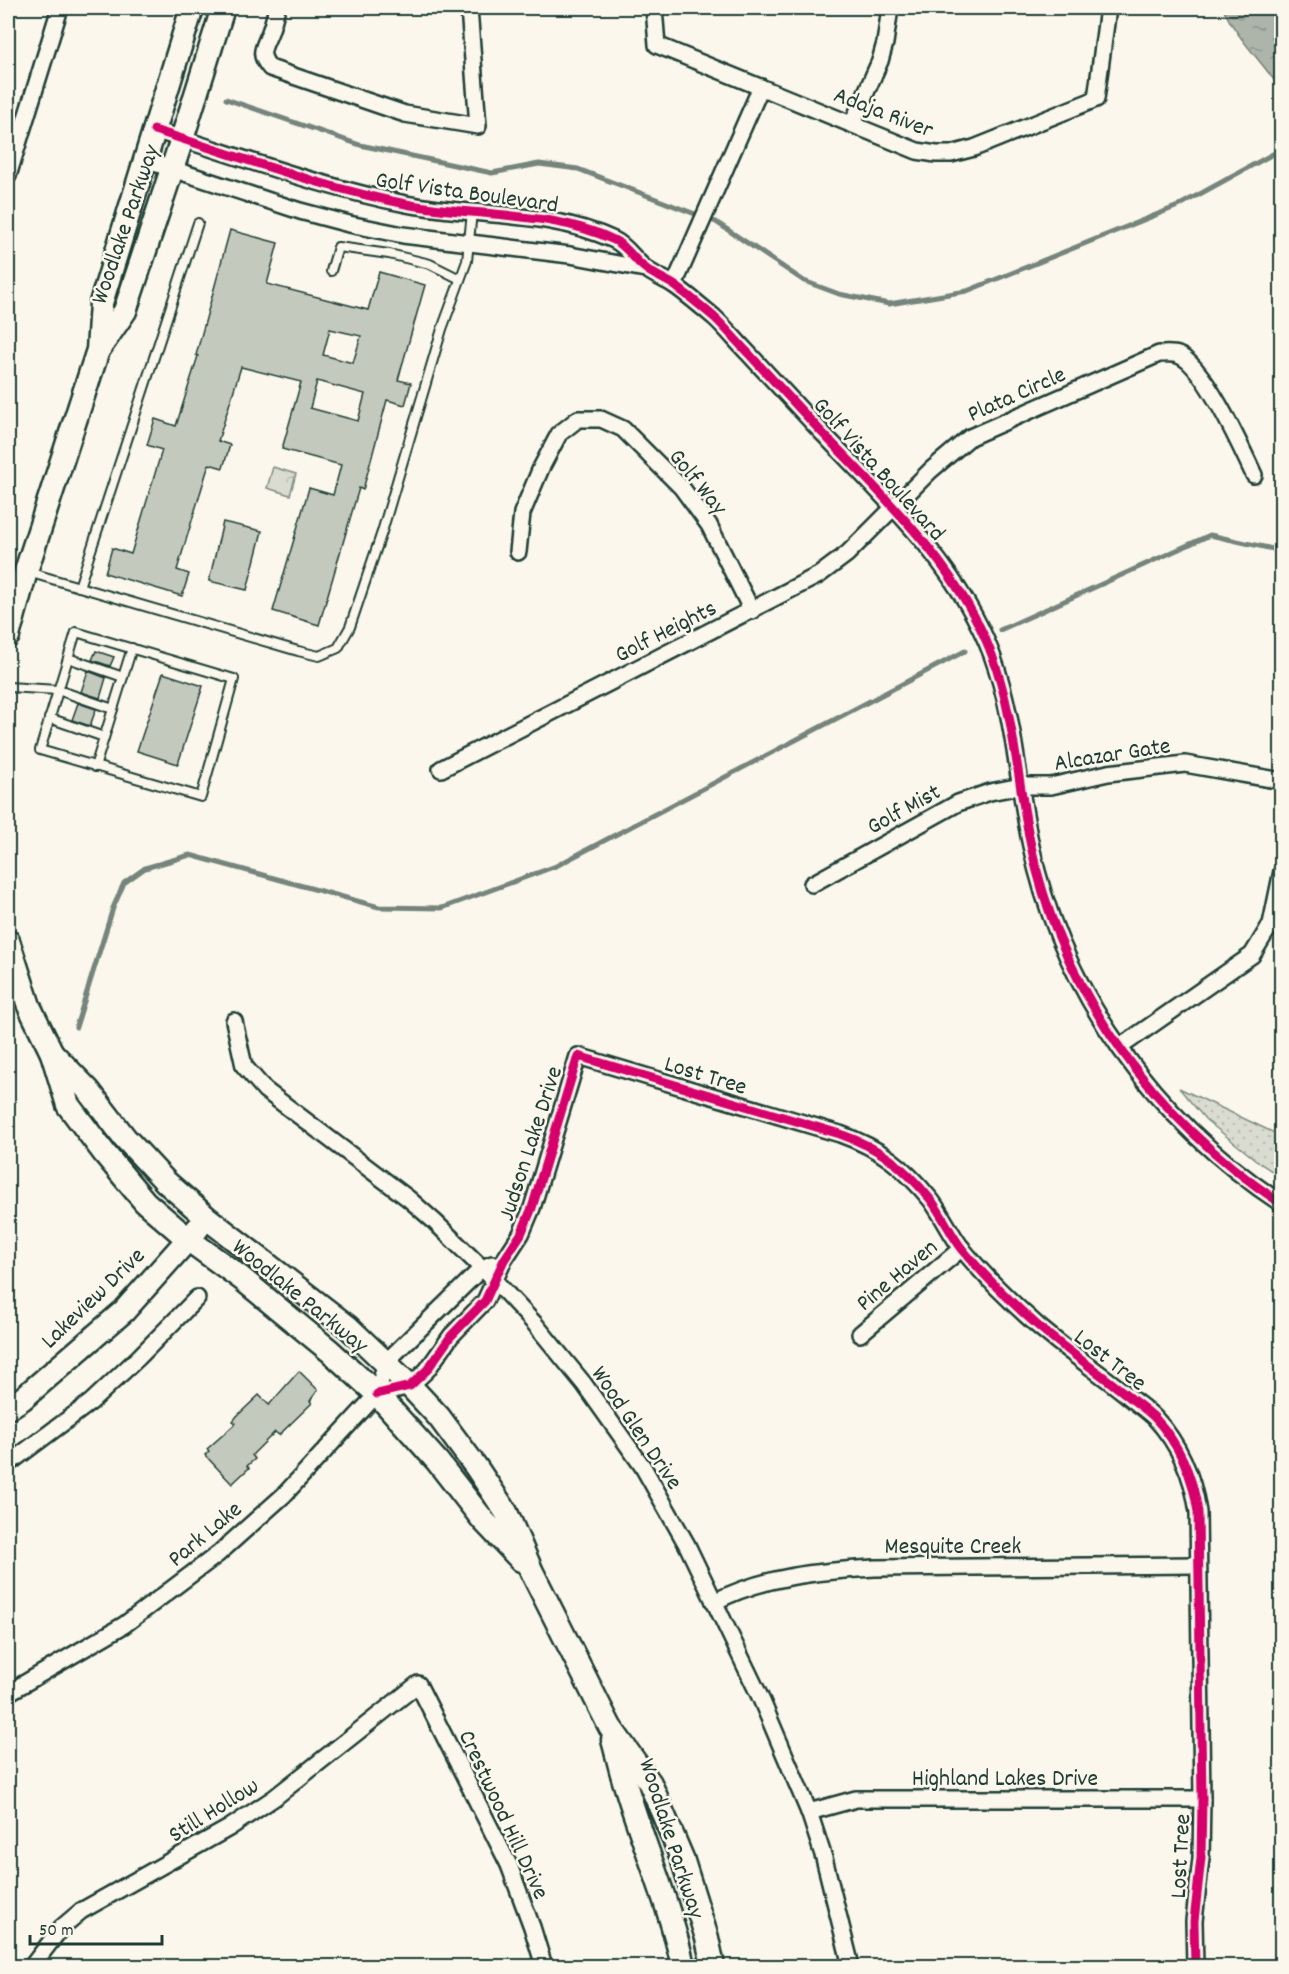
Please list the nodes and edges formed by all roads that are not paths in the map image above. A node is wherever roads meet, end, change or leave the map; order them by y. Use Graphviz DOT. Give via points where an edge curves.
graph roads {
  1 [pos="60,8"];
  2 [pos="192,8"];
  3 [pos="223,8"];
  4 [pos="277,8"];
  5 [pos="469,8"];
  6 [pos="654,8"];
  7 [pos="890,8"];
  8 [pos="1108,8"];
  9 [pos="761,87"];
  10 [pos="852,124"];
  11 [pos="154,130"];
  12 [pos="182,139"];
  13 [pos="145,160"];
  14 [pos="172,168"];
  15 [pos="8,176"];
  16 [pos="472,212"];
  17 [pos="198,223"];
  18 [pos="470,243"];
  19 [pos="645,269"];
  20 [pos="331,271"];
  21 [pos="460,279"];
  22 [pos="674,285"];
  23 [pos="98,350"];
  24 [pos="1254,475"];
  25 [pos="893,508"];
  26 [pos="518,552"];
  27 [pos="26,571"];
  28 [pos="79,587"];
  29 [pos="752,611"];
  30 [pos="8,636"];
  31 [pos="132,648"];
  32 [pos="68,658"];
  33 [pos="123,677"];
  34 [pos="8,687"];
  35 [pos="57,690"];
  36 [pos="113,709"];
  37 [pos="49,718"];
  38 [pos="104,738"];
  39 [pos="95,767"];
  40 [pos="441,769"];
  41 [pos="1281,781"];
  42 [pos="1021,786"];
  43 [pos="1281,871"];
  44 [pos="812,884"];
  45 [pos="8,941"];
  46 [pos="234,1021"];
  47 [pos="1120,1047"];
  48 [pos="52,1053"];
  49 [pos="578,1056"];
  50 [pos="1281,1204"];
  51 [pos="207,1218"];
  52 [pos="189,1240"];
  53 [pos="962,1248"];
  54 [pos="504,1260"];
  55 [pos="482,1268"];
  56 [pos="495,1281"];
  57 [pos="197,1298"];
  58 [pos="431,1318"];
  59 [pos="860,1335"];
  60 [pos="451,1336"];
  61 [pos="386,1362"];
  62 [pos="410,1386"];
  63 [pos="377,1394"];
  64 [pos="8,1408"];
  65 [pos="8,1464"];
  66 [pos="1198,1565"];
  67 [pos="532,1572"];
  68 [pos="714,1602"];
  69 [pos="418,1684"];
  70 [pos="8,1693"];
  71 [pos="610,1727"];
  72 [pos="1202,1799"];
  73 [pos="809,1812"];
  74 [pos="32,1966"];
  75 [pos="544,1966"];
  76 [pos="683,1966"];
  77 [pos="713,1966"];
  78 [pos="851,1966"];
  79 [pos="1195,1966"];
  1 -- 15 [label="street"];
  2 -- 11 [label="street, Woodlake Parkway"];
  3 -- 12 [label="street, Woodlake Parkway"];
  4 -- 5 [label="street" via="262,50 270,68 405,114 478,126"];
  6 -- 9 [label="street, Adaja River" via="657,45"];
  7 -- 10 [label="street" via="880,61"];
  8 -- 10 [label="street, Adaja River" via="1096,99 951,154 918,151"];
  9 -- 10 [label="street, Adaja River"];
  9 -- 22 [label="street"];
  11 -- 12 [label="street, Golf Vista Boulevard"];
  11 -- 13 [label="street, Woodlake Parkway"];
  12 -- 14 [label="street, Woodlake Parkway"];
  12 -- 16 [label="street, Golf Vista Boulevard" via="362,195"];
  13 -- 14 [label="street, Golf Vista Boulevard"];
  13 -- 23 [label="street, Woodlake Parkway" via="101,303"];
  14 -- 18 [label="street, Golf Vista Boulevard" via="350,224"];
  14 -- 23 [label="street, Woodlake Parkway" via="125,311"];
  16 -- 18 [label="lane"];
  16 -- 19 [label="street, Golf Vista Boulevard" via="544,220 587,230 619,242"];
  17 -- 28 [label="lane"];
  18 -- 19 [label="street, Golf Vista Boulevard"];
  18 -- 21 [label="lane"];
  19 -- 22 [label="street, Golf Vista Boulevard"];
  20 -- 21 [label="lane" via="338,247 430,264"];
  21 -- 28 [label="lane" via="379,543 350,627 338,648 319,656"];
  22 -- 25 [label="street, Golf Vista Boulevard" via="715,318"];
  23 -- 27 [label="street, Woodlake Parkway"];
  24 -- 25 [label="street, Plata Circle" via="1195,366 1178,355 1159,354 970,437"];
  25 -- 29 [label="street, Golf Heights" via="847,554 819,575"];
  25 -- 42 [label="street, Golf Vista Boulevard" via="951,577 973,613 1004,691"];
  26 -- 29 [label="street, Golf Way" via="522,513 559,434 578,419 601,419 623,429 682,488 709,525"];
  27 -- 28 [label="lane"];
  27 -- 30 [label="street, Woodlake Parkway"];
  29 -- 40 [label="street, Golf Heights"];
  31 -- 32 [label="lane" via="76,632"];
  31 -- 33 [label="lane"];
  31 -- 39 [label="lane" via="234,679 201,797"];
  32 -- 33 [label="lane"];
  32 -- 35 [label="lane"];
  33 -- 36 [label="lane"];
  34 -- 35 [label="lane"];
  35 -- 36 [label="lane"];
  35 -- 37 [label="lane"];
  36 -- 38 [label="lane"];
  37 -- 38 [label="lane"];
  37 -- 39 [label="lane" via="40,750"];
  38 -- 39 [label="lane"];
  41 -- 42 [label="street, Alcazar Gate" via="1185,764 1108,773 1051,786"];
  42 -- 44 [label="street, Golf Mist" via="958,803"];
  42 -- 47 [label="street, Golf Vista Boulevard" via="1038,879 1066,956 1100,1020"];
  43 -- 47 [label="street" via="1271,924 1252,955"];
  45 -- 48 [label="street, Woodlake Parkway" via="29,1006"];
  46 -- 55 [label="street, Wood Glen Drive" via="244,1066 265,1090 409,1199"];
  47 -- 50 [label="street, Golf Vista Boulevard" via="1140,1077 1178,1120 1211,1151"];
  48 -- 51 [label="street, Woodlake Parkway" via="166,1182"];
  48 -- 52 [label="street, Woodlake Parkway" via="69,1105 145,1202"];
  49 -- 53 [label="street, Lost Tree" via="868,1144 899,1165 918,1185"];
  49 -- 54 [label="street, Judson Lake Drive" via="532,1209"];
  51 -- 52 [label="street, Lakeview Drive"];
  51 -- 61 [label="street, Woodlake Parkway" via="348,1327"];
  52 -- 63 [label="street, Woodlake Parkway" via="241,1278"];
  52 -- 64 [label="street, Lakeview Drive" via="124,1311"];
  53 -- 59 [label="street, Pine Haven"];
  53 -- 66 [label="street, Lost Tree" via="1037,1324 1155,1418 1171,1439 1194,1487"];
  54 -- 55 [label="street"];
  54 -- 56 [label="street, Judson Lake Drive"];
  55 -- 56 [label="street, Wood Glen Drive"];
  55 -- 58 [label="street"];
  56 -- 60 [label="street, Judson Lake Drive" via="485,1301"];
  56 -- 68 [label="street, Wood Glen Drive" via="584,1384 643,1467"];
  57 -- 65 [label="street" via="91,1402"];
  58 -- 60 [label="street"];
  58 -- 61 [label="street"];
  60 -- 62 [label="street, Judson Lake Drive" via="427,1370"];
  61 -- 62 [label="street, Woodlake Parkway"];
  61 -- 63 [label="street, Park Lake"];
  62 -- 63 [label="street"];
  62 -- 67 [label="street, Woodlake Parkway" via="439,1417 506,1512"];
  63 -- 67 [label="street, Woodlake Parkway"];
  63 -- 70 [label="street, Park Lake" via="284,1495 218,1554 124,1625"];
  66 -- 68 [label="street, Mesquite Creek" via="835,1570 769,1581"];
  66 -- 72 [label="street, Lost Tree"];
  67 -- 71 [label="street, Woodlake Parkway"];
  68 -- 73 [label="street, Wood Glen Drive"];
  69 -- 74 [label="street, Still Hollow" via="265,1804 81,1911 61,1928"];
  69 -- 75 [label="street, Crestwood Hill Drive" via="509,1865"];
  71 -- 76 [label="street, Woodlake Parkway"];
  71 -- 77 [label="street, Woodlake Parkway" via="650,1783 682,1858"];
  72 -- 73 [label="street, Highland Lakes Drive" via="856,1799"];
  72 -- 79 [label="street, Lost Tree"];
  73 -- 78 [label="street, Wood Glen Drive"];
}
